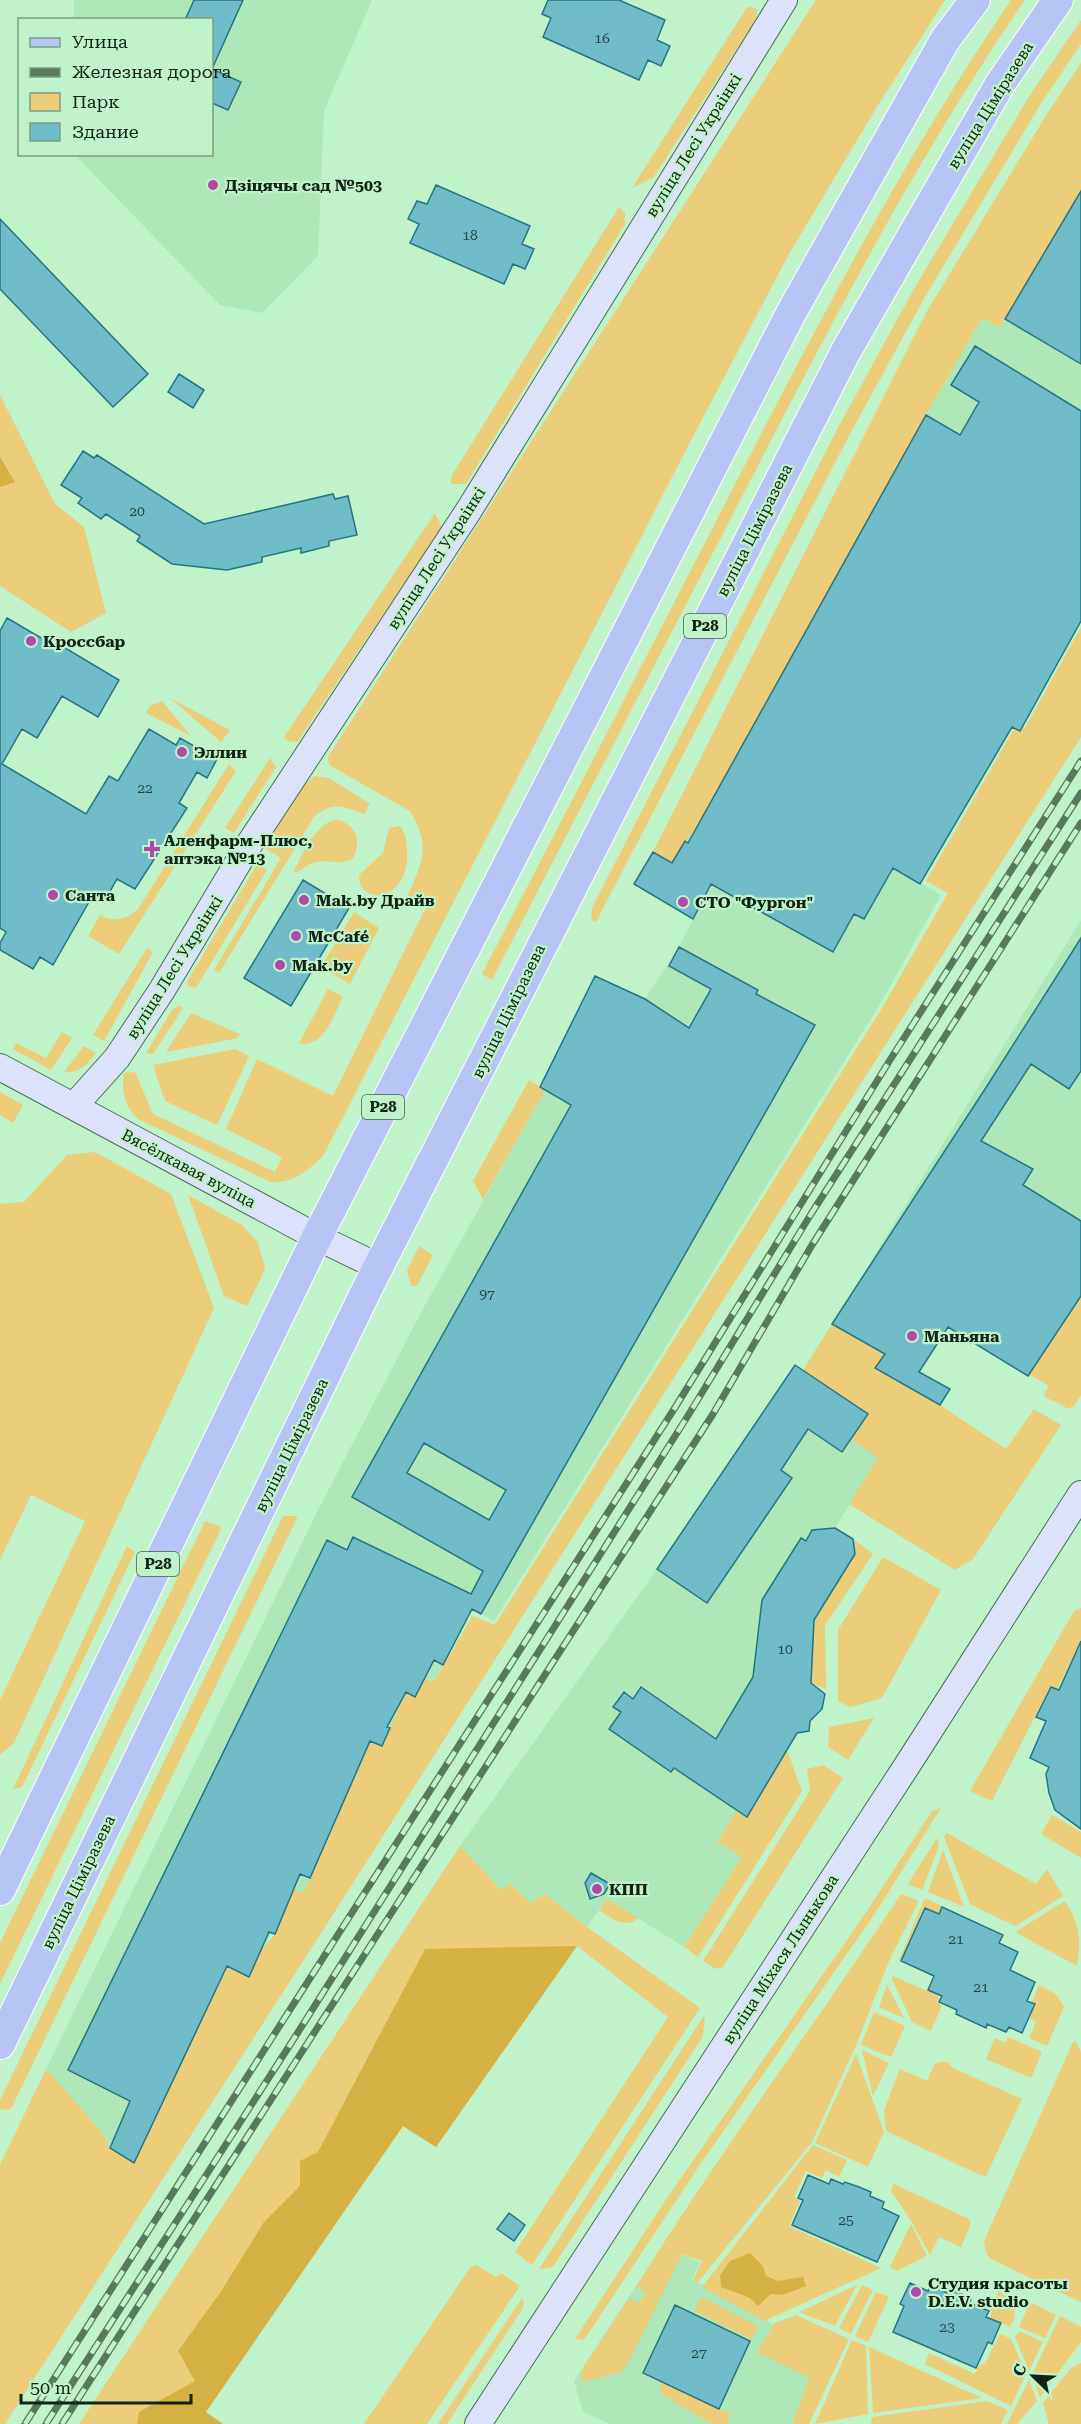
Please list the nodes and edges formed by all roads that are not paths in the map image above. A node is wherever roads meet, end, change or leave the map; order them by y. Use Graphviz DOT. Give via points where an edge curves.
graph roads {
  1 [pos="784,0"];
  2 [pos="975,0"];
  3 [pos="1058,0"];
  4 [pos="0,1067"];
  5 [pos="74,1106"];
  6 [pos="316,1237"];
  7 [pos="379,1267"];
  8 [pos="1081,1494"];
  9 [pos="0,1890"];
  10 [pos="0,2044"];
  11 [pos="478,2424"];
  1 -- 5 [label="street, вуліца Лесі Украінкі" via="469,510 248,846 162,990 117,1058"];
  2 -- 6 [label="main road, Р28" via="945,40 791,312"];
  3 -- 7 [label="main road, вуліца Ціміразева / Р28" via="1000,84 846,351"];
  4 -- 5 [label="street, Вясёлкавая вуліца"];
  5 -- 6 [label="street, Вясёлкавая вуліца"];
  6 -- 7 [label="street, Вясёлкавая вуліца"];
  6 -- 9 [label="main road, Р28"];
  7 -- 10 [label="main road, вуліца Ціміразева / Р28"];
  8 -- 11 [label="street, вуліца Міхася Лынькова"];
}
